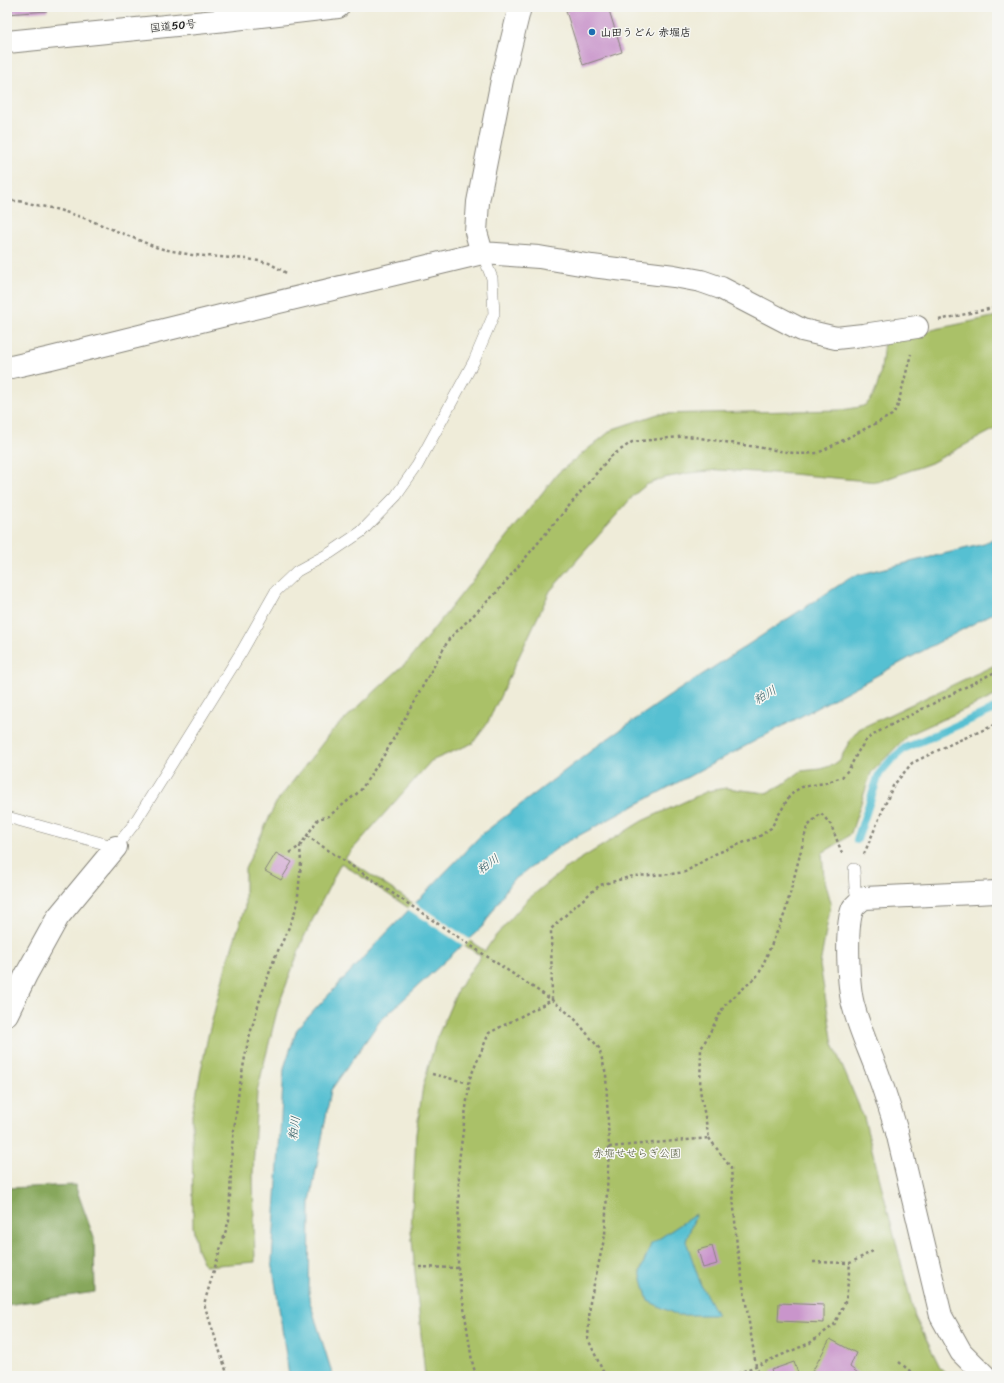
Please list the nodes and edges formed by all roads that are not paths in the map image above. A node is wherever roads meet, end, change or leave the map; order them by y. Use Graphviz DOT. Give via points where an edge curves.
graph roads {
  1 [pos="338,7"];
  2 [pos="520,7"];
  3 [pos="7,42"];
  4 [pos="482,253"];
  5 [pos="917,327"];
  6 [pos="7,368"];
  7 [pos="7,817"];
  8 [pos="116,847"];
  9 [pos="854,869"];
  10 [pos="997,892"];
  11 [pos="858,902"];
  12 [pos="7,1014"];
  13 [pos="985,1376"];
  1 -- 3 [label="main road, 国道50号"];
  2 -- 4 [label="main road" via="502,80 478,202 476,232"];
  4 -- 5 [label="main road" via="539,257 702,281 802,330 836,338"];
  4 -- 6 [label="main road"];
  4 -- 8 [label="lane" via="492,278 494,314 474,361 417,466 396,496 361,532 297,571 276,591 242,651 138,817"];
  7 -- 8 [label="lane"];
  8 -- 12 [label="main road" via="58,917"];
  9 -- 11 [label="lane"];
  10 -- 11 [label="main road" via="864,898"];
  11 -- 13 [label="main road" via="853,908 849,940 850,991 854,1008 897,1132 941,1316 961,1352"];
}
